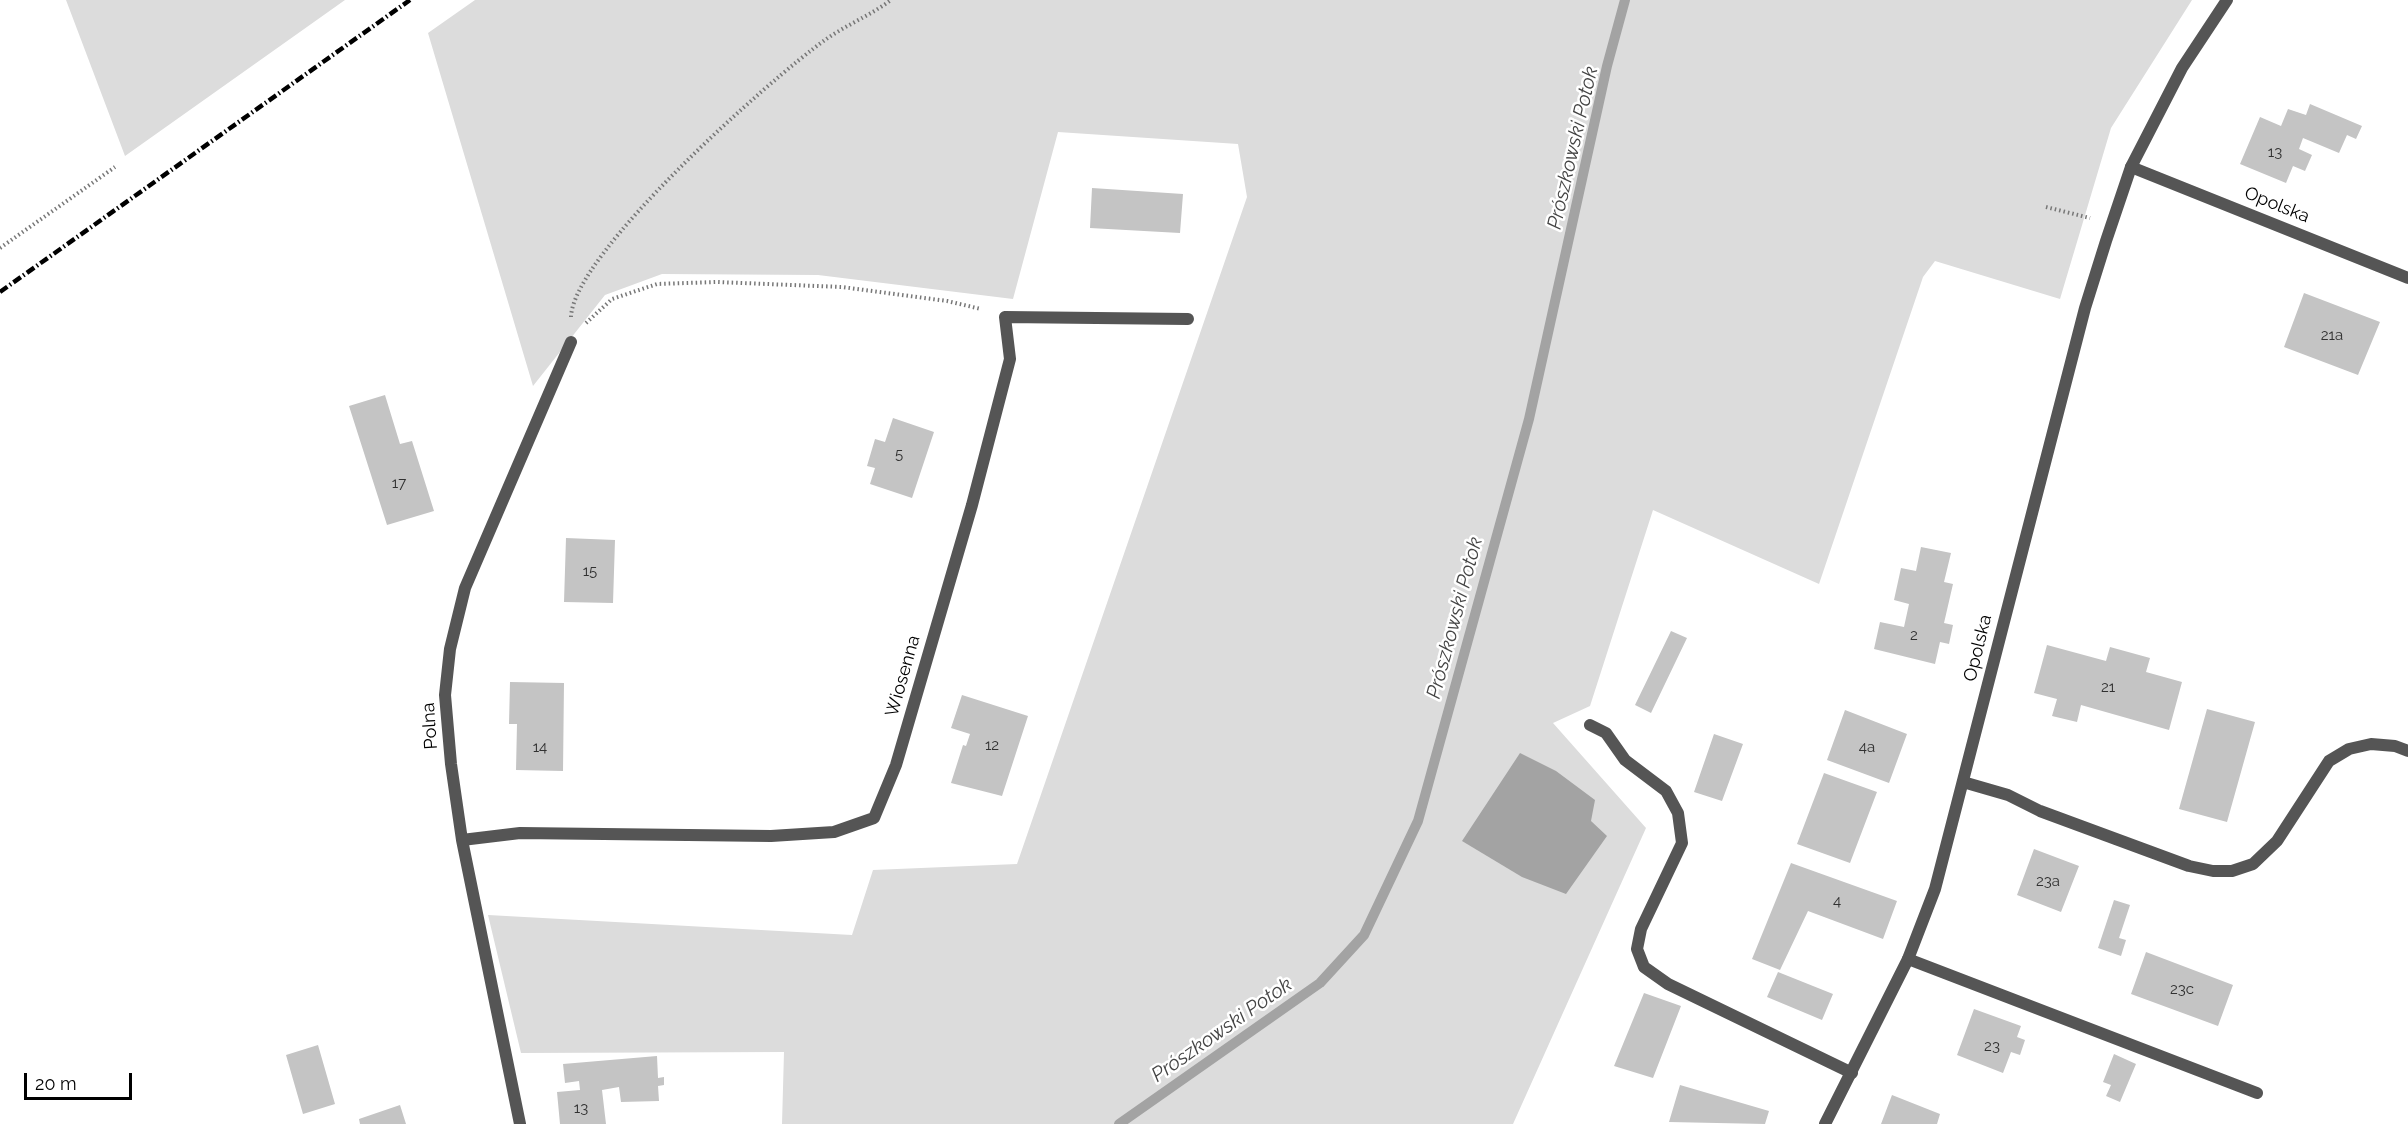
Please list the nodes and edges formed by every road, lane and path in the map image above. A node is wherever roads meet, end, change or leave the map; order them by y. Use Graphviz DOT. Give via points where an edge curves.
graph roads {
  1 [pos="891,0"];
  2 [pos="2227,0"];
  3 [pos="115,167"];
  4 [pos="2131,167"];
  5 [pos="2046,207"];
  6 [pos="2090,219"];
  7 [pos="0,248"];
  8 [pos="2408,278"];
  9 [pos="1005,318"];
  10 [pos="1188,319"];
  11 [pos="571,342"];
  12 [pos="1590,725"];
  13 [pos="2408,751"];
  14 [pos="1963,782"];
  15 [pos="462,840"];
  16 [pos="1908,959"];
  17 [pos="1852,1073"];
  18 [pos="2257,1093"];
  19 [pos="520,1124"];
  20 [pos="1825,1124"];
  1 -- 11 [label="path" via="825,40 747,103 669,180 599,257 572,306"];
  2 -- 4 [label="street, Opolska" via="2182,68"];
  3 -- 7 [label="path"];
  4 -- 8 [label="street, Opolska"];
  4 -- 14 [label="street, Opolska" via="2085,308"];
  5 -- 6 [label="path"];
  9 -- 10 [label="street"];
  9 -- 11 [label="path" via="947,301 842,287 657,284 612,299"];
  9 -- 15 [label="street, Wiosenna" via="1010,359 972,505 896,765 874,818 834,832 771,836 520,833"];
  11 -- 15 [label="street, Polna" via="465,588 450,649 445,694"];
  12 -- 17 [label="street" via="1606,733 1625,760 1666,791 1678,813 1682,843 1641,929 1637,949 1644,967 1668,984"];
  13 -- 14 [label="street" via="2371,744 2349,749 2329,761 2277,841 2253,864 2232,871 2189,866 2040,811 2008,795"];
  14 -- 16 [label="street, Opolska" via="1935,889"];
  15 -- 19 [label="street, Polna"];
  16 -- 17 [label="street, Opolska"];
  16 -- 18 [label="street"];
  17 -- 20 [label="street, Opolska"];
}
